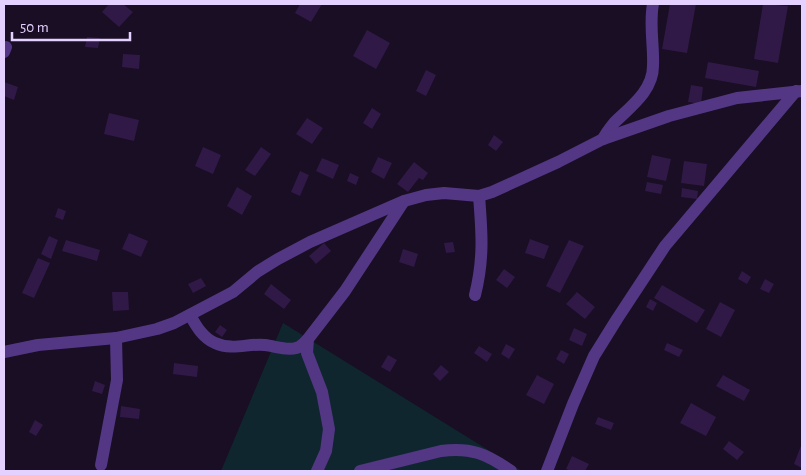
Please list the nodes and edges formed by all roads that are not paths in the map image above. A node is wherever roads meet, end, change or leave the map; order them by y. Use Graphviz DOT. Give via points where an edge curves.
graph roads {
  1 [pos="653,4"];
  2 [pos="799,91"];
  3 [pos="603,139"];
  4 [pos="479,196"];
  5 [pos="404,201"];
  6 [pos="475,295"];
  7 [pos="190,315"];
  8 [pos="116,338"];
  9 [pos="308,339"];
  10 [pos="4,352"];
  11 [pos="101,465"];
  12 [pos="317,471"];
  13 [pos="360,471"];
  14 [pos="511,471"];
  15 [pos="547,471"];
  1 -- 3 [label="street" via="652,78 632,107 613,124"];
  2 -- 3 [label="street" via="737,98 669,116"];
  2 -- 15 [label="street" via="665,246 594,356"];
  3 -- 4 [label="street"];
  4 -- 5 [label="street" via="426,195"];
  4 -- 6 [label="street" via="482,240"];
  5 -- 7 [label="street" via="278,259 233,292"];
  5 -- 9 [label="street" via="345,291"];
  7 -- 8 [label="street" via="157,329"];
  7 -- 9 [label="street" via="204,336 227,347 263,344 296,349"];
  8 -- 10 [label="street" via="38,345"];
  8 -- 11 [label="street" via="117,380"];
  9 -- 12 [label="street" via="307,353 322,392 329,429 326,451"];
  13 -- 14 [label="street" via="455,449 482,453"];
}
